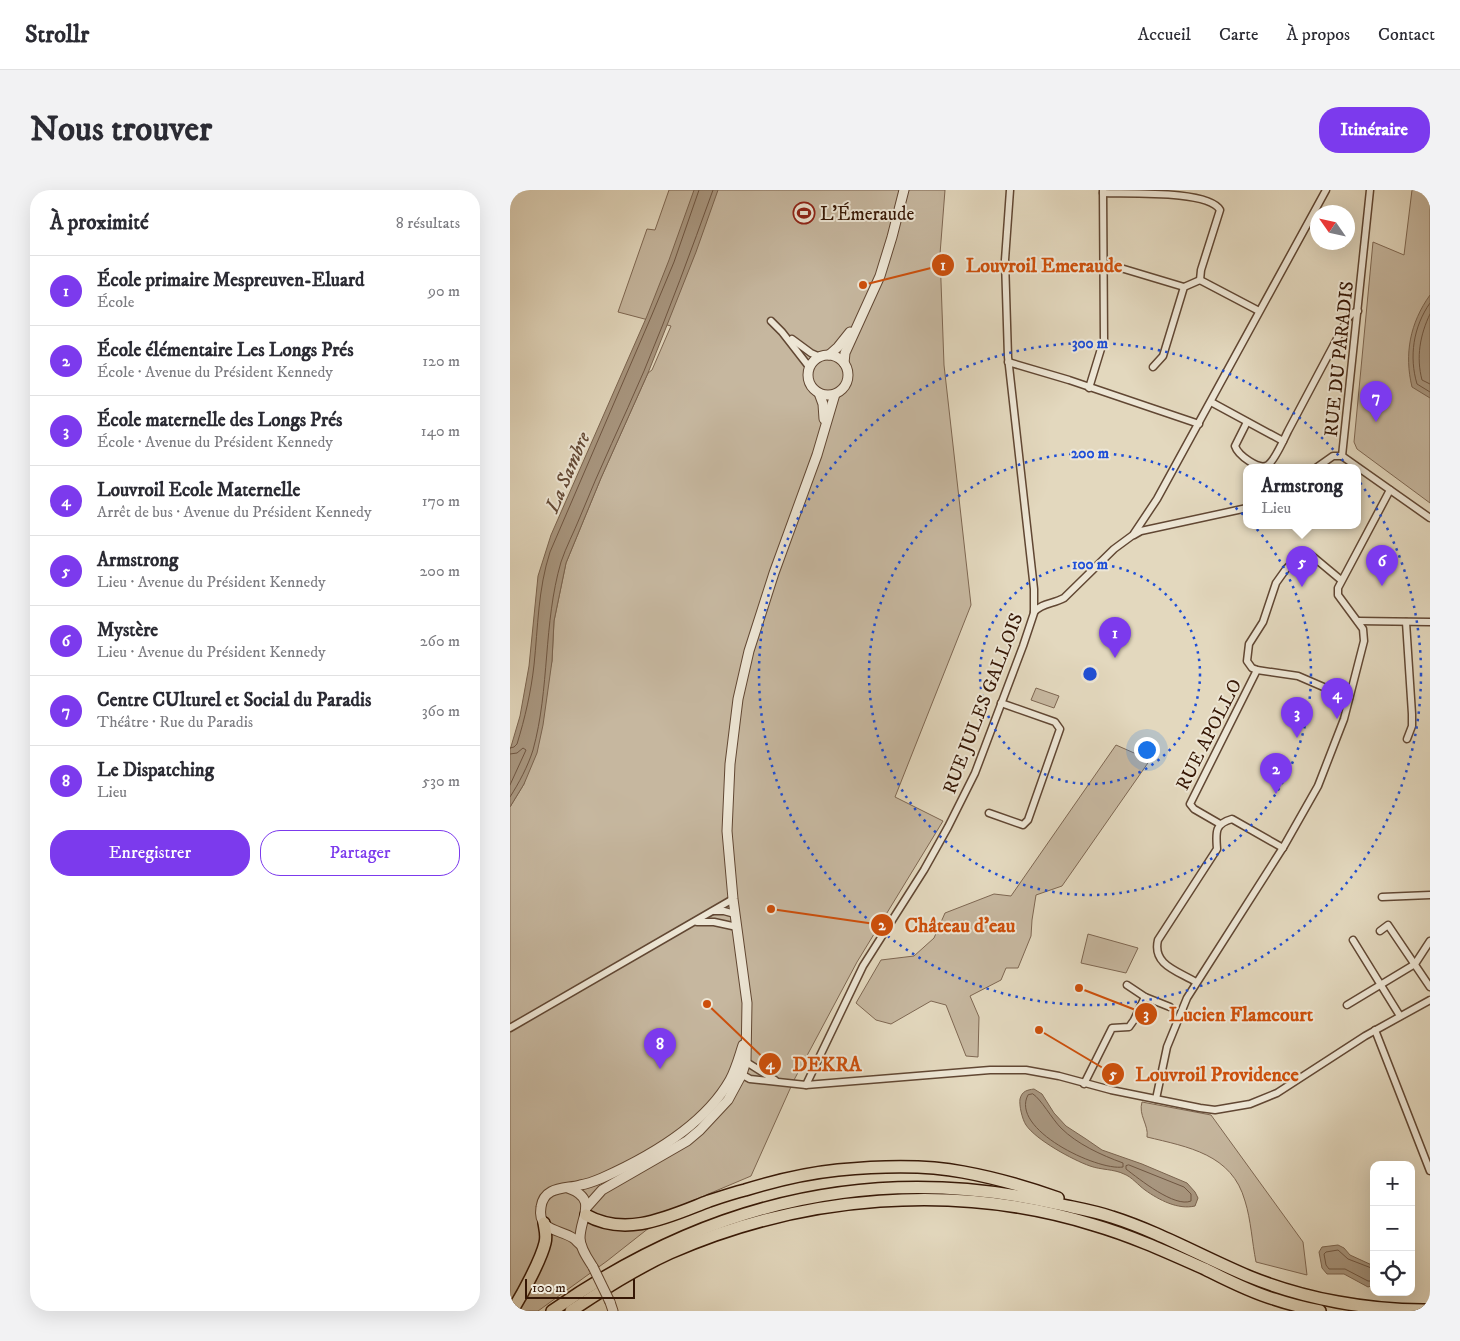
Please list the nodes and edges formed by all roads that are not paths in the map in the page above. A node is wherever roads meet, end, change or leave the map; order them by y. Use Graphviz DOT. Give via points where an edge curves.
graph roads {
  1 [pos="904,190"];
  2 [pos="1010,190"];
  3 [pos="1326,190"];
  4 [pos="1368,190"];
  5 [pos="1103,191"];
  6 [pos="1104,263"];
  7 [pos="1200,280"];
  8 [pos="1184,287"];
  9 [pos="1259,311"];
  10 [pos="1358,311"];
  11 [pos="859,320"];
  12 [pos="771,321"];
  13 [pos="782,332"];
  14 [pos="825,356"];
  15 [pos="1008,362"];
  16 [pos="844,363"];
  17 [pos="1153,367"];
  18 [pos="810,368"];
  19 [pos="1088,388"];
  20 [pos="820,393"];
  21 [pos="835,394"];
  22 [pos="1211,402"];
  23 [pos="1247,422"];
  24 [pos="1199,424"];
  25 [pos="825,427"];
  26 [pos="1283,440"];
  27 [pos="1342,456"];
  28 [pos="1257,464"];
  29 [pos="1270,464"];
  30 [pos="1322,464"];
  31 [pos="1353,464"];
  32 [pos="1361,469"];
  33 [pos="1390,490"];
  34 [pos="1243,509"];
  35 [pos="1430,516"];
  36 [pos="1133,535"];
  37 [pos="1341,580"];
  38 [pos="1034,613"];
  39 [pos="1358,621"];
  40 [pos="1406,622"];
  41 [pos="1430,622"];
  42 [pos="1257,670"];
  43 [pos="1349,698"];
  44 [pos="1001,703"];
  45 [pos="1407,739"];
  46 [pos="989,814"];
  47 [pos="1220,824"];
  48 [pos="1283,848"];
  49 [pos="1430,895"];
  50 [pos="1382,898"];
  51 [pos="733,899"];
  52 [pos="713,911"];
  53 [pos="735,914"];
  54 [pos="696,922"];
  55 [pos="737,927"];
  56 [pos="1380,931"];
  57 [pos="1353,940"];
  58 [pos="1430,941"];
  59 [pos="1415,964"];
  60 [pos="1196,982"];
  61 [pos="1382,984"];
  62 [pos="1127,985"];
  63 [pos="1430,987"];
  64 [pos="1146,997"];
  65 [pos="1430,1000"];
  66 [pos="1347,1005"];
  67 [pos="1170,1007"];
  68 [pos="1400,1016"];
  69 [pos="510,1028"];
  70 [pos="1375,1030"];
  71 [pos="742,1059"];
  72 [pos="738,1072"];
  73 [pos="778,1081"];
  74 [pos="1084,1084"];
  75 [pos="806,1085"];
  76 [pos="1156,1099"];
  77 [pos="1430,1171"];
  78 [pos="568,1188"];
  79 [pos="585,1215"];
  80 [pos="1112,1217"];
  81 [pos="544,1223"];
  82 [pos="558,1232"];
  83 [pos="581,1245"];
  84 [pos="611,1306"];
  85 [pos="1430,1310"];
  86 [pos="512,1311"];
  87 [pos="552,1311"];
  88 [pos="571,1311"];
  89 [pos="1320,1311"];
  1 -- 11 [label="street" via="880,276"];
  2 -- 15 [label="street, RUE JULES GALLOIS" via="1005,260"];
  3 -- 9 [label="street"];
  4 -- 10 [label="street, RUE DU PARADIS"];
  5 -- 6 [label="street"];
  5 -- 7 [label="street" via="1179,192 1203,196 1215,202 1220,210"];
  6 -- 8 [label="street"];
  6 -- 19 [label="street" via="1104,340"];
  7 -- 8 [label="street"];
  7 -- 9 [label="street"];
  8 -- 17 [label="street" via="1163,356"];
  9 -- 22 [label="street"];
  10 -- 26 [label="street" via="1348,318"];
  10 -- 27 [label="street, RUE DU PARADIS"];
  11 -- 14 [label="street" via="838,347"];
  11 -- 16 [label="street"];
  12 -- 13 [label="street"];
  13 -- 14 [label="street" via="805,349"];
  13 -- 18 [label="street"];
  14 -- 16 [label="street"];
  14 -- 18 [label="street"];
  15 -- 19 [label="street"];
  15 -- 38 [label="street, RUE JULES GALLOIS"];
  16 -- 21 [label="street" via="847,381"];
  18 -- 20 [label="street" via="811,385"];
  19 -- 24 [label="street"];
  20 -- 21 [label="street"];
  20 -- 25 [label="street"];
  21 -- 25 [label="street"];
  22 -- 23 [label="street"];
  22 -- 24 [label="street"];
  23 -- 26 [label="street"];
  23 -- 28 [label="street" via="1235,446 1236,451"];
  24 -- 36 [label="street" via="1167,484"];
  25 -- 51 [label="street" via="774,574 738,699 727,815"];
  26 -- 29 [label="street"];
  27 -- 30 [label="street" via="1333,456"];
  27 -- 31 [label="street, RUE DU PARADIS"];
  32 -- 33 [label="street, RUE DU PARADIS"];
  33 -- 35 [label="street, RUE DU PARADIS"];
  33 -- 37 [label="street"];
  34 -- 36 [label="street"];
  36 -- 38 [label="street" via="1064,598 1044,604"];
  37 -- 39 [label="street" via="1338,595"];
  37 -- 42 [label="street" via="1311,555 1302,553 1296,558 1278,579 1263,622 1249,644 1247,661"];
  38 -- 44 [label="street, RUE JULES GALLOIS"];
  39 -- 40 [label="street"];
  39 -- 43 [label="street" via="1364,641"];
  40 -- 41 [label="street"];
  40 -- 45 [label="street" via="1412,714"];
  42 -- 43 [label="street" via="1298,676"];
  42 -- 47 [label="street, RUE APOLLO" via="1190,804"];
  43 -- 48 [label="street" via="1318,786"];
  44 -- 46 [label="street" via="1055,722 1060,728 1028,820 1023,825"];
  44 -- 75 [label="street, RUE JULES GALLOIS" via="975,773 948,827 863,966"];
  47 -- 48 [label="street" via="1232,819"];
  47 -- 60 [label="street" via="1216,832 1217,848 1156,948 1162,962"];
  48 -- 60 [label="street"];
  49 -- 50 [label="street"];
  51 -- 52 [label="street"];
  51 -- 53 [label="street"];
  52 -- 53 [label="street"];
  52 -- 54 [label="street"];
  53 -- 55 [label="street"];
  54 -- 55 [label="street"];
  54 -- 69 [label="street"];
  55 -- 71 [label="street" via="748,1003"];
  56 -- 59 [label="street" via="1388,926"];
  57 -- 61 [label="street"];
  58 -- 59 [label="street"];
  59 -- 61 [label="street"];
  59 -- 63 [label="street"];
  60 -- 76 [label="street" via="1172,1034"];
  61 -- 66 [label="street"];
  61 -- 68 [label="street"];
  62 -- 64 [label="street"];
  64 -- 67 [label="street"];
  64 -- 74 [label="street" via="1129,1027 1112,1028"];
  65 -- 68 [label="street"];
  68 -- 70 [label="street"];
  70 -- 76 [label="street" via="1277,1093 1250,1104 1215,1110"];
  70 -- 77 [label="street"];
  71 -- 72 [label="street"];
  71 -- 73 [label="street"];
  72 -- 73 [label="street" via="750,1079"];
  72 -- 78 [label="street" via="699,1120 667,1143 601,1178"];
  72 -- 79 [label="street" via="728,1100 700,1130 687,1141 602,1190"];
  73 -- 75 [label="street"];
  74 -- 75 [label="street" via="1026,1070 990,1070"];
  74 -- 76 [label="street"];
  78 -- 79 [label="street" via="580,1195"];
  78 -- 81 [label="street" via="560,1187 547,1194 541,1208"];
  79 -- 80 [label="highway" via="602,1223 635,1225 672,1217 748,1189 803,1176 836,1170 904,1167 962,1171 1026,1186"];
  79 -- 82 [label="street" via="572,1232"];
  79 -- 83 [label="street"];
  80 -- 85 [label="highway" via="1278,1287 1344,1303"];
  80 -- 87 [label="highway" via="1025,1196 941,1187 863,1190 809,1197 751,1211 687,1234 616,1269"];
  81 -- 82 [label="street"];
  81 -- 86 [label="highway" via="545,1244"];
  82 -- 83 [label="street" via="572,1237"];
  83 -- 84 [label="street, bridge"];
  88 -- 89 [label="highway" via="646,1264 709,1238 773,1218 816,1209 909,1199 950,1200 1066,1217 1179,1258 1274,1300"];
}
